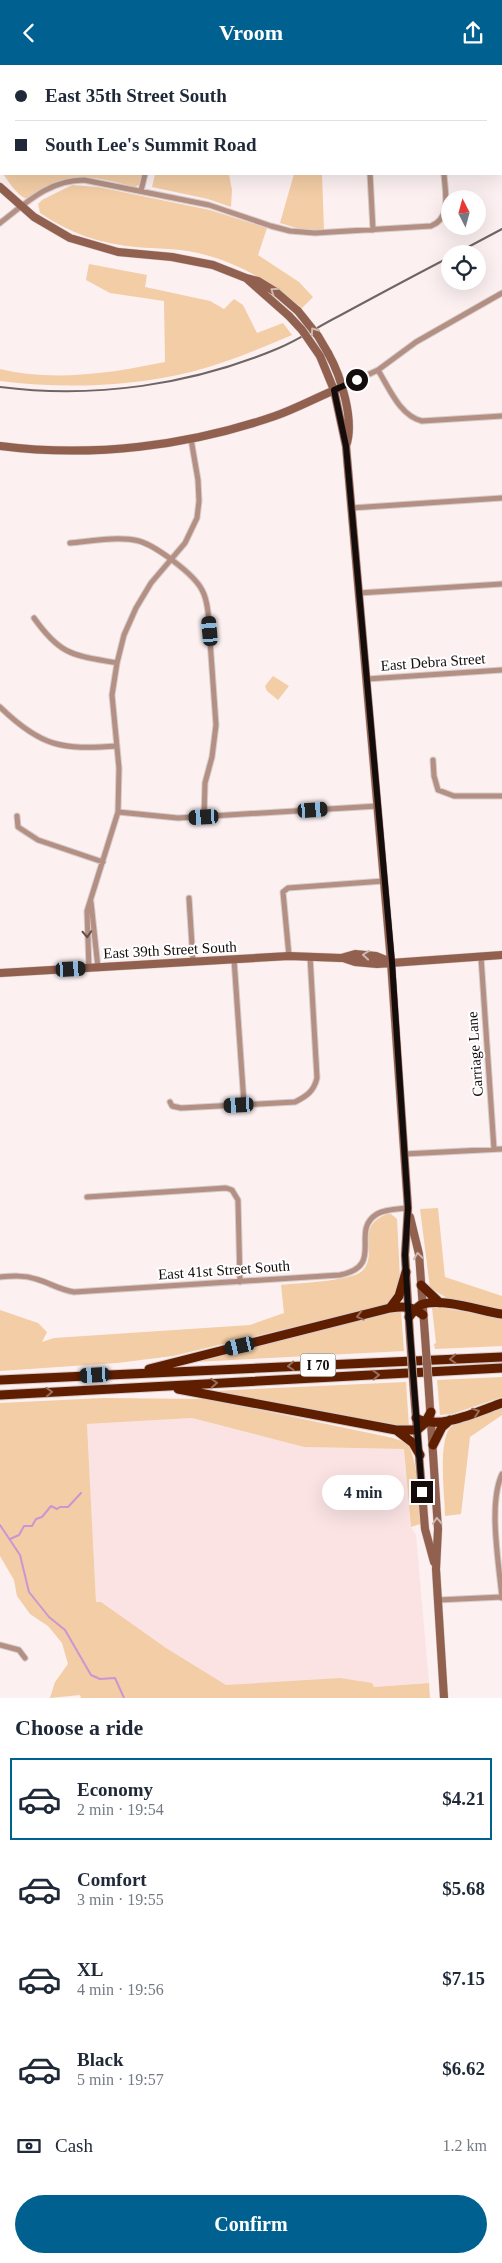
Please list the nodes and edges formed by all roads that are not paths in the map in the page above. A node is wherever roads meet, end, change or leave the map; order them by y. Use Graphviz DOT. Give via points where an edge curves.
graph roads {
  1 [pos="145,175"];
  2 [pos="370,175"];
  3 [pos="444,175"];
  4 [pos="0,187"];
  5 [pos="141,191"];
  6 [pos="21,207"];
  7 [pos="0,223"];
  8 [pos="373,230"];
  9 [pos="246,278"];
  10 [pos="502,293"];
  11 [pos="324,355"];
  12 [pos="378,370"];
  13 [pos="338,389"];
  14 [pos="502,416"];
  15 [pos="191,439"];
  16 [pos="0,447"];
  17 [pos="502,497"];
  18 [pos="351,508"];
  19 [pos="70,543"];
  20 [pos="170,560"];
  21 [pos="502,584"];
  22 [pos="359,593"];
  23 [pos="34,618"];
  24 [pos="117,663"];
  25 [pos="502,670"];
  26 [pos="366,679"];
  27 [pos="0,707"];
  28 [pos="117,746"];
  29 [pos="432,761"];
  30 [pos="502,797"];
  31 [pos="378,807"];
  32 [pos="118,812"];
  33 [pos="17,816"];
  34 [pos="204,817"];
  35 [pos="103,862"];
  36 [pos="384,881"];
  37 [pos="189,898"];
  38 [pos="91,901"];
  39 [pos="502,955"];
  40 [pos="289,956"];
  41 [pos="310,956"];
  42 [pos="482,957"];
  43 [pos="234,959"];
  44 [pos="193,961"];
  45 [pos="392,962"];
  46 [pos="89,968"];
  47 [pos="98,968"];
  48 [pos="0,973"];
  49 [pos="170,1102"];
  50 [pos="244,1104"];
  51 [pos="494,1149"];
  52 [pos="502,1149"];
  53 [pos="404,1154"];
  54 [pos="87,1197"];
  55 [pos="408,1208"];
  56 [pos="406,1272"];
  57 [pos="0,1277"];
  58 [pos="240,1282"];
  59 [pos="421,1285"];
  60 [pos="440,1303"];
  61 [pos="415,1307"];
  62 [pos="390,1308"];
  63 [pos="423,1315"];
  64 [pos="502,1315"];
  65 [pos="409,1317"];
  66 [pos="502,1357"];
  67 [pos="502,1368"];
  68 [pos="133,1373"];
  69 [pos="0,1380"];
  70 [pos="165,1386"];
  71 [pos="0,1395"];
  72 [pos="502,1403"];
  73 [pos="431,1412"];
  74 [pos="450,1420"];
  75 [pos="424,1421"];
  76 [pos="396,1430"];
  77 [pos="417,1430"];
  78 [pos="433,1445"];
  79 [pos="420,1455"];
  80 [pos="502,1474"];
  81 [pos="436,1569"];
  82 [pos="502,1597"];
  83 [pos="438,1600"];
  84 [pos="0,1645"];
  85 [pos="25,1658"];
  86 [pos="444,1698"];
  1 -- 5 [label="street"];
  2 -- 8 [label="street"];
  3 -- 8 [label="street" via="446,210 440,221 431,226"];
  4 -- 6 [label="main road"];
  5 -- 6 [label="street" via="70,180 51,186"];
  5 -- 8 [label="street" via="209,205 290,231"];
  6 -- 7 [label="street"];
  6 -- 9 [label="main road" via="52,229 90,246 191,260"];
  9 -- 11 [label="main road, bridge" via="289,316"];
  11 -- 9 [label="main road, one-way, bridge" via="309,323 298,311 276,292"];
  10 -- 12 [label="street" via="416,342"];
  11 -- 13 [label="main road"];
  12 -- 13 [label="street"];
  12 -- 14 [label="street" via="403,409 415,419"];
  13 -- 15 [label="main road" via="276,416"];
  13 -- 18 [label="main road" via="350,431 346,446"];
  15 -- 16 [label="main road" via="86,451"];
  15 -- 20 [label="street" via="199,510 192,531"];
  17 -- 18 [label="street"];
  18 -- 22 [label="main road"];
  19 -- 20 [label="street" via="140,541"];
  20 -- 24 [label="street" via="136,608 124,635"];
  20 -- 34 [label="street" via="194,579 207,600 216,725 205,783"];
  21 -- 22 [label="street"];
  22 -- 26 [label="main road"];
  23 -- 24 [label="street" via="64,651"];
  24 -- 28 [label="street" via="112,695"];
  25 -- 26 [label="street, East Debra Street"];
  26 -- 31 [label="main road"];
  27 -- 28 [label="street" via="19,726 46,741 80,748"];
  28 -- 32 [label="street"];
  29 -- 30 [label="street" via="438,790 454,796"];
  31 -- 34 [label="street"];
  31 -- 36 [label="main road"];
  32 -- 34 [label="street" via="157,817"];
  32 -- 35 [label="street"];
  33 -- 35 [label="street" via="18,827 38,839"];
  35 -- 38 [label="street"];
  36 -- 40 [label="street" via="288,888 283,893"];
  36 -- 45 [label="main road"];
  37 -- 44 [label="street"];
  38 -- 46 [label="street, one-way" via="86,918"];
  38 -- 47 [label="street"];
  39 -- 42 [label="main road, East 39th Street South"];
  40 -- 41 [label="main road, East 39th Street South"];
  40 -- 43 [label="main road, East 39th Street South"];
  41 -- 45 [label="main road, East 39th Street South" via="341,957 377,964"];
  41 -- 50 [label="street" via="314,1089 296,1101"];
  42 -- 45 [label="main road, East 39th Street South"];
  42 -- 51 [label="street, Carriage Lane"];
  43 -- 44 [label="main road, East 39th Street South"];
  43 -- 50 [label="street"];
  44 -- 47 [label="main road, East 39th Street South"];
  45 -- 53 [label="main road"];
  46 -- 47 [label="main road, East 39th Street South"];
  46 -- 48 [label="main road, East 39th Street South"];
  49 -- 50 [label="street" via="172,1106 181,1108"];
  51 -- 52 [label="street"];
  51 -- 53 [label="street"];
  53 -- 55 [label="main road"];
  54 -- 58 [label="street" via="226,1188 234,1192 238,1200"];
  55 -- 56 [label="main road"];
  55 -- 58 [label="street, East 41st Street South" via="383,1211 371,1219 365,1231 365,1259 351,1273"];
  59 -- 55 [label="main road, one-way"];
  56 -- 61 [label="main road"];
  56 -- 62 [label="highway" via="399,1297"];
  57 -- 58 [label="street, East 41st Street South" via="19,1275 74,1292"];
  59 -- 60 [label="highway"];
  59 -- 61 [label="main road"];
  60 -- 61 [label="highway"];
  60 -- 64 [label="highway"];
  61 -- 62 [label="highway"];
  61 -- 63 [label="highway"];
  61 -- 65 [label="highway"];
  62 -- 68 [label="highway, one-way"];
  63 -- 73 [label="main road, bridge"];
  65 -- 75 [label="main road, bridge" via="414,1393"];
  66 -- 68 [label="highway, I 70, one-way"];
  70 -- 67 [label="highway, I 70, one-way"];
  68 -- 69 [label="highway, I 70"];
  71 -- 70 [label="highway, I 70, one-way"];
  70 -- 76 [label="highway"];
  74 -- 72 [label="highway, one-way"];
  73 -- 75 [label="highway"];
  74 -- 75 [label="highway"];
  74 -- 78 [label="highway" via="442,1427"];
  75 -- 77 [label="highway"];
  75 -- 78 [label="main road"];
  76 -- 77 [label="highway"];
  76 -- 79 [label="highway" via="413,1443"];
  77 -- 79 [label="main road"];
  81 -- 78 [label="main road, one-way" via="438,1529"];
  79 -- 81 [label="main road" via="425,1529"];
  80 -- 82 [label="street" via="494,1503"];
  81 -- 83 [label="main road"];
  82 -- 83 [label="street"];
  83 -- 86 [label="main road"];
  84 -- 85 [label="street" via="19,1650"];
}
